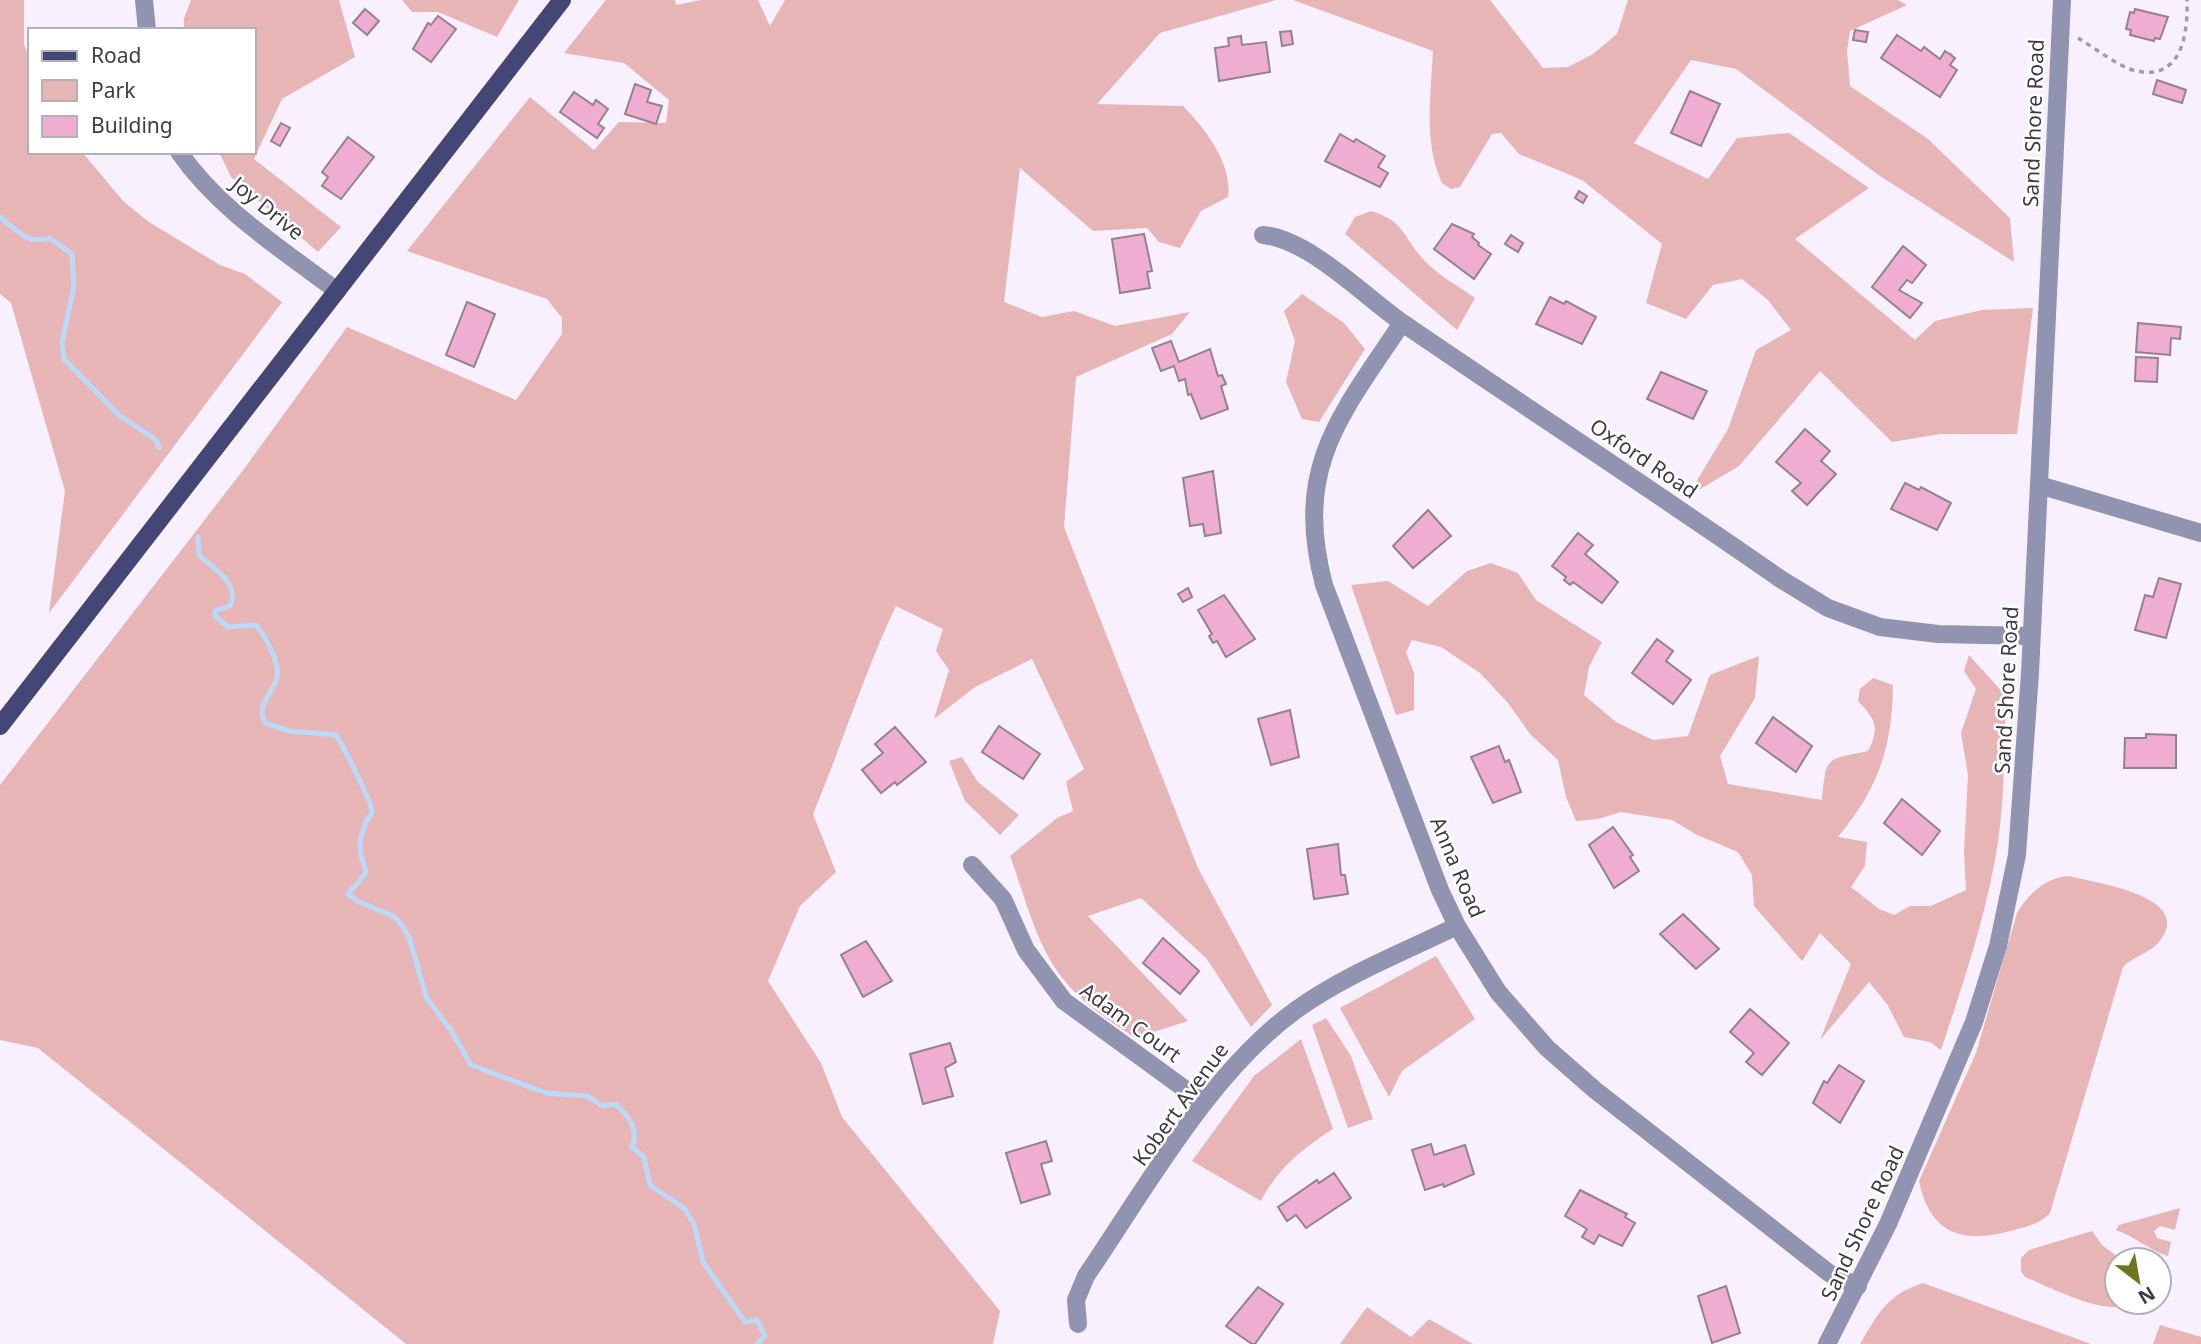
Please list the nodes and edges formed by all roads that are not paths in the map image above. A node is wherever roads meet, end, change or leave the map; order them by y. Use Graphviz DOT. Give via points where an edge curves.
graph roads {
  1 [pos="144,0"];
  2 [pos="562,0"];
  3 [pos="2062,0"];
  4 [pos="147,28"];
  5 [pos="180,154"];
  6 [pos="1263,235"];
  7 [pos="337,291"];
  8 [pos="1402,323"];
  9 [pos="2039,485"];
  10 [pos="2201,533"];
  11 [pos="2031,636"];
  12 [pos="0,726"];
  13 [pos="972,864"];
  14 [pos="1457,926"];
  15 [pos="1204,1103"];
  16 [pos="1858,1286"];
  17 [pos="1078,1324"];
  18 [pos="1827,1344"];
  1 -- 4 [label="street"];
  2 -- 7 [label="main road"];
  3 -- 9 [label="street, Sand Shore Road"];
  5 -- 7 [label="street, Joy Drive" via="221,201"];
  6 -- 8 [label="street, Oxford Road" via="1286,239 1311,253"];
  7 -- 12 [label="main road"];
  8 -- 11 [label="street, Oxford Road" via="1828,608 1892,629"];
  8 -- 14 [label="street, Anna Road" via="1329,437 1315,491 1314,540 1324,585"];
  9 -- 10 [label="street"];
  9 -- 11 [label="street, Sand Shore Road"];
  11 -- 16 [label="street, Sand Shore Road" via="2022,817 1998,946 1951,1082"];
  13 -- 15 [label="street, Adam Court" via="1003,899 1026,950 1064,1002"];
  14 -- 15 [label="street, Kobert Avenue" via="1296,1010 1248,1049"];
  14 -- 16 [label="street, Anna Road" via="1498,992 1568,1069 1829,1273"];
  15 -- 17 [label="street, Kobert Avenue" via="1086,1276 1076,1300"];
  16 -- 18 [label="street, Sand Shore Road"];
}
